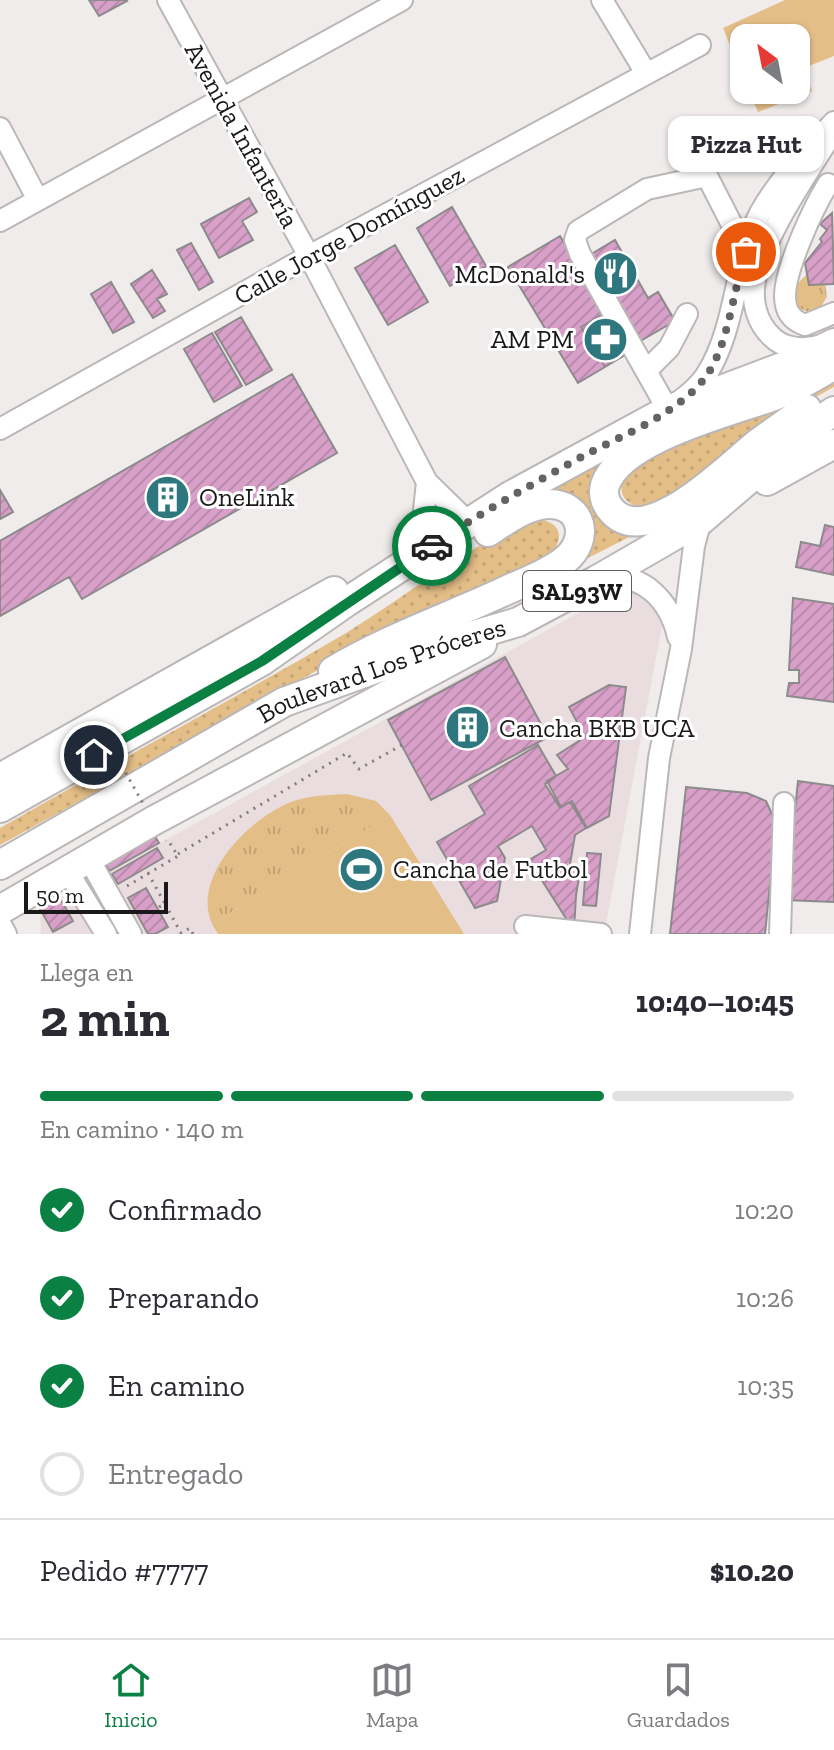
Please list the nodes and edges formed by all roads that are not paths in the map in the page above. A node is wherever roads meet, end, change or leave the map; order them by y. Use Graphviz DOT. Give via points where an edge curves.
graph roads {
  1 [pos="168,0"];
  2 [pos="402,0"];
  3 [pos="602,0"];
  4 [pos="700,45"];
  5 [pos="646,73"];
  6 [pos="223,98"];
  7 [pos="834,122"];
  8 [pos="0,128"];
  9 [pos="834,130"];
  10 [pos="827,197"];
  11 [pos="38,200"];
  12 [pos="754,208"];
  13 [pos="0,221"];
  14 [pos="746,252"];
  15 [pos="309,256"];
  16 [pos="755,280"];
  17 [pos="834,313"];
  18 [pos="687,314"];
  19 [pos="834,343"];
  20 [pos="834,365"];
  21 [pos="646,371"];
  22 [pos="834,394"];
  23 [pos="668,410"];
  24 [pos="834,411"];
  25 [pos="0,429"];
  26 [pos="834,444"];
  27 [pos="427,482"];
  28 [pos="701,520"];
  29 [pos="463,524"];
  30 [pos="420,547"];
  31 [pos="597,580"];
  32 [pos="518,622"];
  33 [pos="681,649"];
  34 [pos="262,661"];
  35 [pos="284,702"];
  36 [pos="0,778"];
  37 [pos="784,803"];
  38 [pos="0,808"];
  39 [pos="0,865"];
  40 [pos="79,865"];
  41 [pos="86,899"];
  42 [pos="0,910"];
  43 [pos="0,923"];
  44 [pos="525,926"];
  45 [pos="6,934"];
  46 [pos="94,934"];
  47 [pos="106,934"];
  48 [pos="131,934"];
  49 [pos="601,934"];
  50 [pos="640,934"];
  51 [pos="780,934"];
  1 -- 6 [label="street, Avenida Infantería"];
  2 -- 6 [label="street"];
  3 -- 5 [label="street"];
  4 -- 5 [label="street, Calle Jorge Domínguez"];
  5 -- 15 [label="street, Calle Jorge Domínguez"];
  6 -- 11 [label="street"];
  6 -- 15 [label="street, Avenida Infantería"];
  7 -- 12 [label="street"];
  8 -- 11 [label="street"];
  9 -- 16 [label="street" via="770,241"];
  10 -- 17 [label="street" via="787,281 785,297 788,312 805,325"];
  11 -- 13 [label="street"];
  12 -- 14 [label="street"];
  12 -- 16 [label="street" via="768,222"];
  14 -- 21 [label="street" via="707,176 647,189 578,231 580,254"];
  14 -- 23 [label="street" via="720,347 707,374"];
  15 -- 25 [label="street, Calle Jorge Domínguez"];
  15 -- 27 [label="street, Avenida Infantería"];
  16 -- 19 [label="street" via="758,322 777,342 810,348"];
  18 -- 21 [label="street" via="669,348"];
  19 -- 23 [label="highway, Boulevard Los Próceres"];
  20 -- 22 [label="highway" via="777,394 660,437 622,459 604,487 606,503 625,520 665,514"];
  21 -- 23 [label="street"];
  23 -- 29 [label="highway, Boulevard Los Próceres"];
  24 -- 28 [label="highway, Boulevard Los Próceres / SAL93W"];
  26 -- 28 [label="highway"];
  27 -- 29 [label="street, Avenida Infantería"];
  27 -- 30 [label="street"];
  28 -- 31 [label="highway, Boulevard Los Próceres / SAL93W"];
  28 -- 33 [label="street"];
  29 -- 30 [label="highway"];
  29 -- 34 [label="highway, Boulevard Los Próceres"];
  30 -- 36 [label="highway"];
  31 -- 32 [label="highway, Boulevard Los Próceres / SAL93W"];
  31 -- 33 [label="street" via="629,578 655,593 667,606"];
  32 -- 35 [label="highway, Boulevard Los Próceres / SAL93W"];
  32 -- 40 [label="highway"];
  33 -- 50 [label="street" via="659,758"];
  34 -- 35 [label="highway" via="364,613 517,514 550,504 574,515 582,535 564,561 534,579 369,649"];
  34 -- 38 [label="highway, Boulevard Los Próceres"];
  35 -- 39 [label="highway, Boulevard Los Próceres / SAL93W"];
  37 -- 51 [label="street"];
  40 -- 41 [label="street"];
  40 -- 42 [label="highway"];
  40 -- 48 [label="street" via="110,896"];
  41 -- 46 [label="street"];
  41 -- 47 [label="street"];
  43 -- 45 [label="street"];
  44 -- 49 [label="street"];
}
